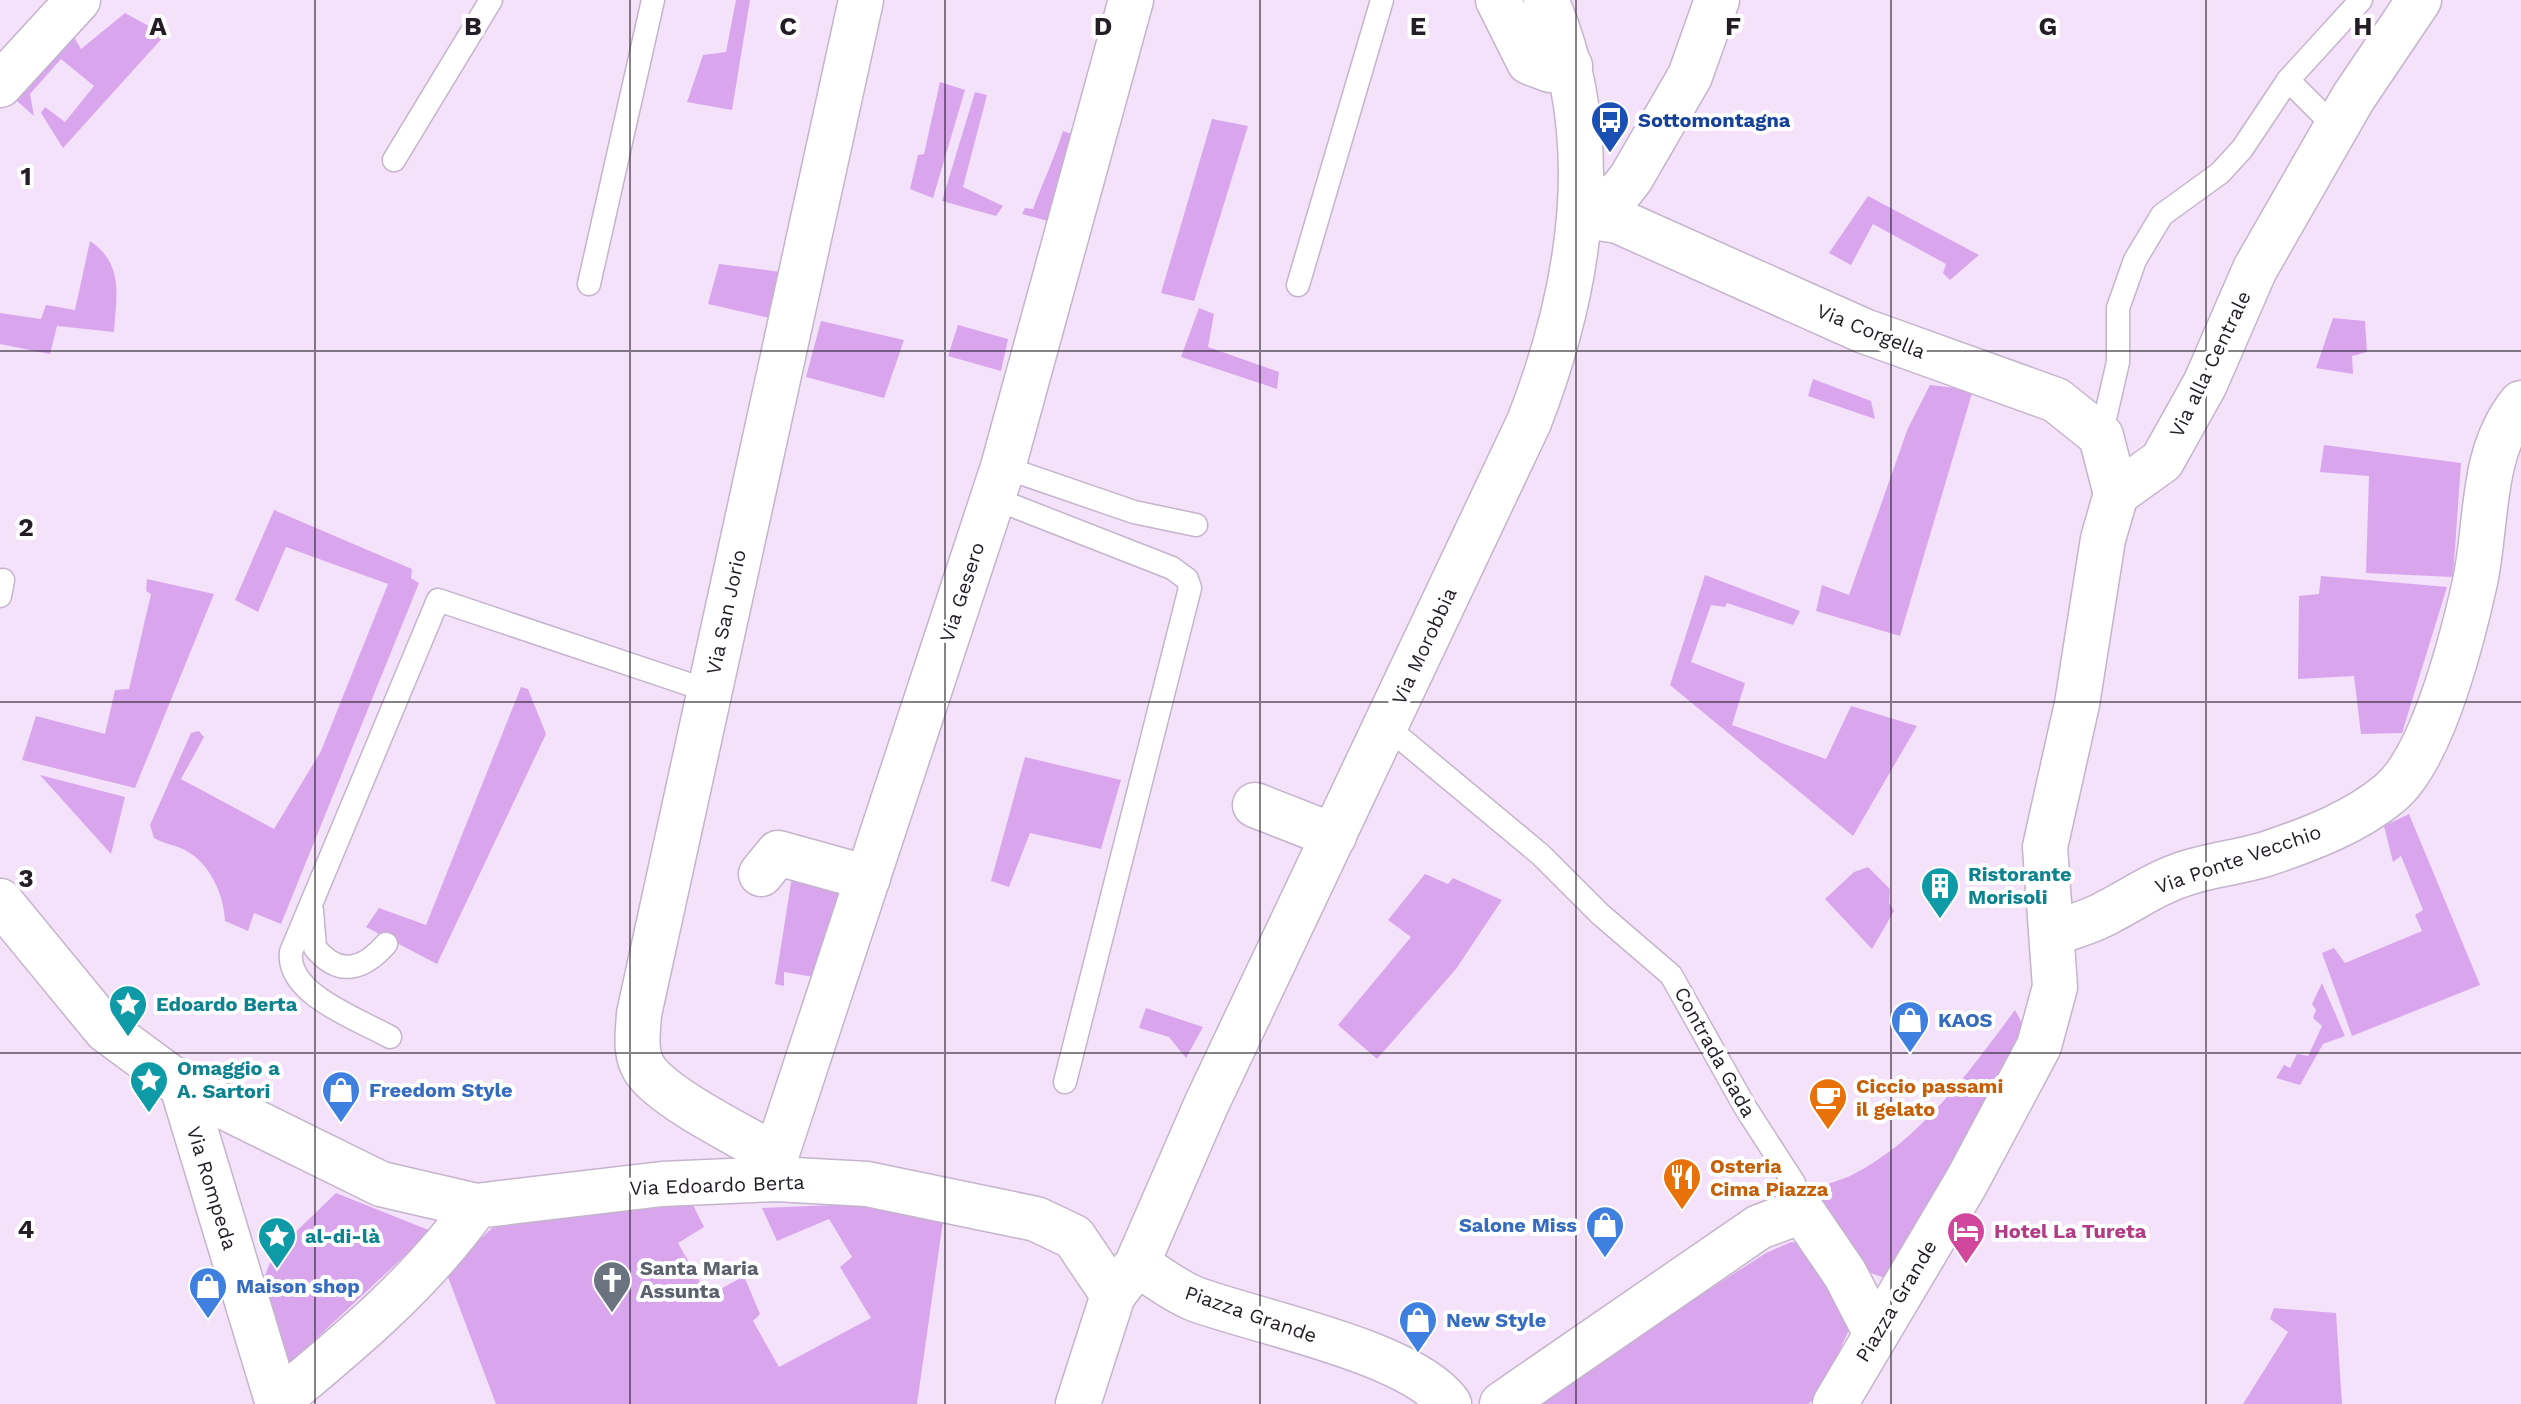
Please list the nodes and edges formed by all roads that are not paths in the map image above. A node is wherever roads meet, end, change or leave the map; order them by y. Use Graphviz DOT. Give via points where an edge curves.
graph roads {
  1 [pos="78,0"];
  2 [pos="491,0"];
  3 [pos="653,0"];
  4 [pos="861,0"];
  5 [pos="1131,0"];
  6 [pos="1382,0"];
  7 [pos="1498,0"];
  8 [pos="1546,0"];
  9 [pos="1717,0"];
  10 [pos="2416,1"];
  11 [pos="2351,3"];
  12 [pos="1570,66"];
  13 [pos="2288,80"];
  14 [pos="0,85"];
  15 [pos="2336,128"];
  16 [pos="394,160"];
  17 [pos="1580,215"];
  18 [pos="589,284"];
  19 [pos="1298,285"];
  20 [pos="2521,403"];
  21 [pos="2101,436"];
  22 [pos="998,482"];
  23 [pos="2116,494"];
  24 [pos="1196,525"];
  25 [pos="709,691"];
  26 [pos="1386,726"];
  27 [pos="1255,805"];
  28 [pos="1334,836"];
  29 [pos="761,874"];
  30 [pos="868,878"];
  31 [pos="0,901"];
  32 [pos="311,902"];
  33 [pos="2052,934"];
  34 [pos="386,944"];
  35 [pos="390,1037"];
  36 [pos="1065,1082"];
  37 [pos="182,1086"];
  38 [pos="776,1168"];
  39 [pos="476,1206"];
  40 [pos="1802,1211"];
  41 [pos="1125,1280"];
  42 [pos="1875,1332"];
  43 [pos="277,1403"];
  44 [pos="1078,1404"];
  45 [pos="1103,1404"];
  46 [pos="1449,1404"];
  47 [pos="1502,1404"];
  48 [pos="1835,1404"];
  1 -- 14 [label="street"];
  2 -- 16 [label="lane"];
  3 -- 18 [label="lane"];
  4 -- 25 [label="street, Via San Jorio"];
  5 -- 22 [label="street, Via Gesero"];
  6 -- 19 [label="lane"];
  7 -- 12 [label="street" via="1529,62 1550,70"];
  8 -- 12 [label="street, Via Morobbia"];
  9 -- 17 [label="street" via="1690,76 1631,178 1620,192"];
  10 -- 15 [label="street, Via alla Centrale"];
  11 -- 13 [label="lane"];
  12 -- 17 [label="street, Via Morobbia" via="1580,141"];
  13 -- 15 [label="lane"];
  13 -- 21 [label="lane" via="2242,149 2220,173 2162,215 2135,260 2118,308 2118,362"];
  15 -- 23 [label="street, Via alla Centrale" via="2255,269 2205,384 2162,461"];
  17 -- 21 [label="street, Via Corgella" via="1618,221 1864,331 2056,400"];
  17 -- 26 [label="street, Via Morobbia" via="1551,365"];
  20 -- 33 [label="street, Via Ponte Vecchio" via="2501,432 2492,459 2481,554 2463,636 2420,755 2392,792 2354,817 2293,844 2180,875 2106,914"];
  21 -- 23 [label="street"];
  22 -- 24 [label="lane"];
  22 -- 30 [label="street, Via Gesero"];
  22 -- 36 [label="lane" via="1172,568 1190,588"];
  23 -- 33 [label="street" via="2045,847"];
  25 -- 32 [label="lane" via="438,600"];
  25 -- 38 [label="street, Via San Jorio" via="639,1014 638,1047 655,1079"];
  26 -- 28 [label="street, Via Morobbia"];
  26 -- 40 [label="lane, Contrada Gada" via="1541,855 1671,975 1794,1183"];
  27 -- 28 [label="street"];
  28 -- 41 [label="street, Via Morobbia"];
  29 -- 30 [label="street" via="778,853"];
  30 -- 38 [label="street, Via Gesero"];
  31 -- 37 [label="street" via="106,1030"];
  32 -- 34 [label="lane" via="315,948 334,965 343,969 364,964"];
  32 -- 35 [label="lane" via="291,952 296,979 309,992"];
  33 -- 42 [label="street, Piazza Grande" via="2055,987 2039,1046 1967,1181"];
  37 -- 39 [label="street, Via Edoardo Berta" via="381,1184"];
  37 -- 43 [label="street, Via Rompeda"];
  38 -- 39 [label="street, Via Edoardo Berta"];
  38 -- 41 [label="street, Via Edoardo Berta" via="1036,1219 1074,1237"];
  39 -- 43 [label="street" via="429,1264"];
  40 -- 42 [label="street, Contrada Gada" via="1845,1274"];
  40 -- 47 [label="street" via="1759,1227"];
  41 -- 44 [label="street, Via Morobbia"];
  41 -- 45 [label="street, Via Morobbia" via="1135,1301"];
  41 -- 46 [label="street, Piazza Grande" via="1371,1354 1440,1391"];
  42 -- 48 [label="street, Piazza Grande"];
}
